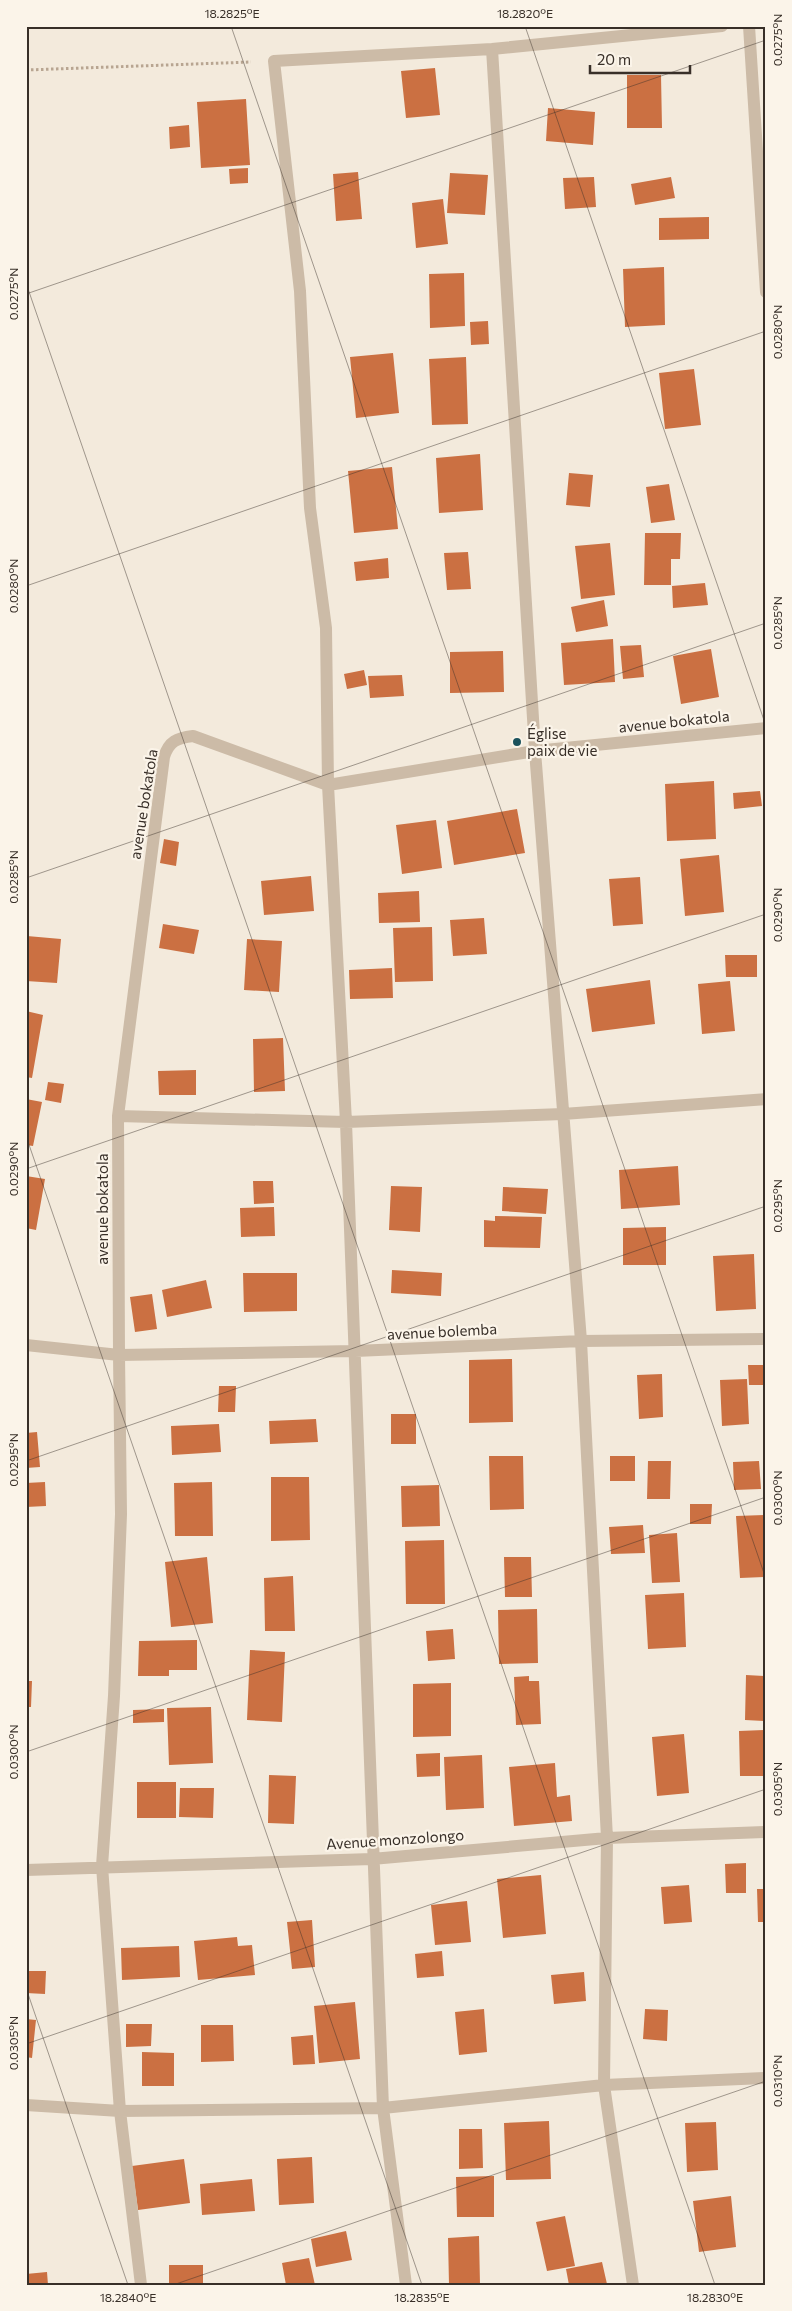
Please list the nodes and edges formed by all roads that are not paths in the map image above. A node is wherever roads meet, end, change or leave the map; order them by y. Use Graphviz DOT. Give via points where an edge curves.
graph roads {
  1 [pos="722,26"];
  2 [pos="749,26"];
  3 [pos="492,49"];
  4 [pos="766,292"];
  5 [pos="766,728"];
  6 [pos="536,751"];
  7 [pos="328,785"];
  8 [pos="766,1099"];
  9 [pos="563,1114"];
  10 [pos="118,1116"];
  11 [pos="346,1122"];
  12 [pos="766,1339"];
  13 [pos="581,1341"];
  14 [pos="26,1345"];
  15 [pos="355,1351"];
  16 [pos="119,1355"];
  17 [pos="766,1832"];
  18 [pos="607,1838"];
  19 [pos="372,1859"];
  20 [pos="102,1866"];
  21 [pos="26,1870"];
  22 [pos="766,2078"];
  23 [pos="604,2085"];
  24 [pos="26,2105"];
  25 [pos="383,2108"];
  26 [pos="120,2112"];
  27 [pos="141,2285"];
  28 [pos="406,2285"];
  29 [pos="633,2285"];
  1 -- 3 [label="street"];
  2 -- 4 [label="street"];
  3 -- 6 [label="street"];
  3 -- 7 [label="street" via="274,61 300,291 310,508 326,628"];
  5 -- 6 [label="street, avenue bokatola"];
  6 -- 7 [label="street, avenue bokatola"];
  6 -- 9 [label="street"];
  7 -- 10 [label="street, avenue bokatola" via="193,736 178,738 167,746"];
  7 -- 11 [label="street"];
  8 -- 9 [label="street"];
  9 -- 11 [label="street"];
  9 -- 13 [label="street"];
  10 -- 11 [label="street"];
  10 -- 16 [label="street, avenue bokatola"];
  11 -- 15 [label="street"];
  12 -- 13 [label="street, avenue bolemba"];
  13 -- 15 [label="street, avenue bolemba"];
  13 -- 18 [label="street"];
  14 -- 16 [label="street"];
  15 -- 16 [label="street, avenue bolemba"];
  15 -- 19 [label="street"];
  16 -- 20 [label="street, avenue bokatola" via="121,1514 114,1696"];
  17 -- 18 [label="street, Avenue monzolongo"];
  18 -- 19 [label="street, Avenue monzolongo"];
  18 -- 23 [label="street"];
  19 -- 20 [label="street, Avenue monzolongo"];
  19 -- 25 [label="street"];
  20 -- 21 [label="street, Avenue monzolongo"];
  20 -- 26 [label="street, avenue bokatola"];
  22 -- 23 [label="street"];
  23 -- 25 [label="street"];
  23 -- 29 [label="street"];
  24 -- 26 [label="street"];
  25 -- 26 [label="street"];
  25 -- 28 [label="street"];
  26 -- 27 [label="street, avenue bokatola"];
}
